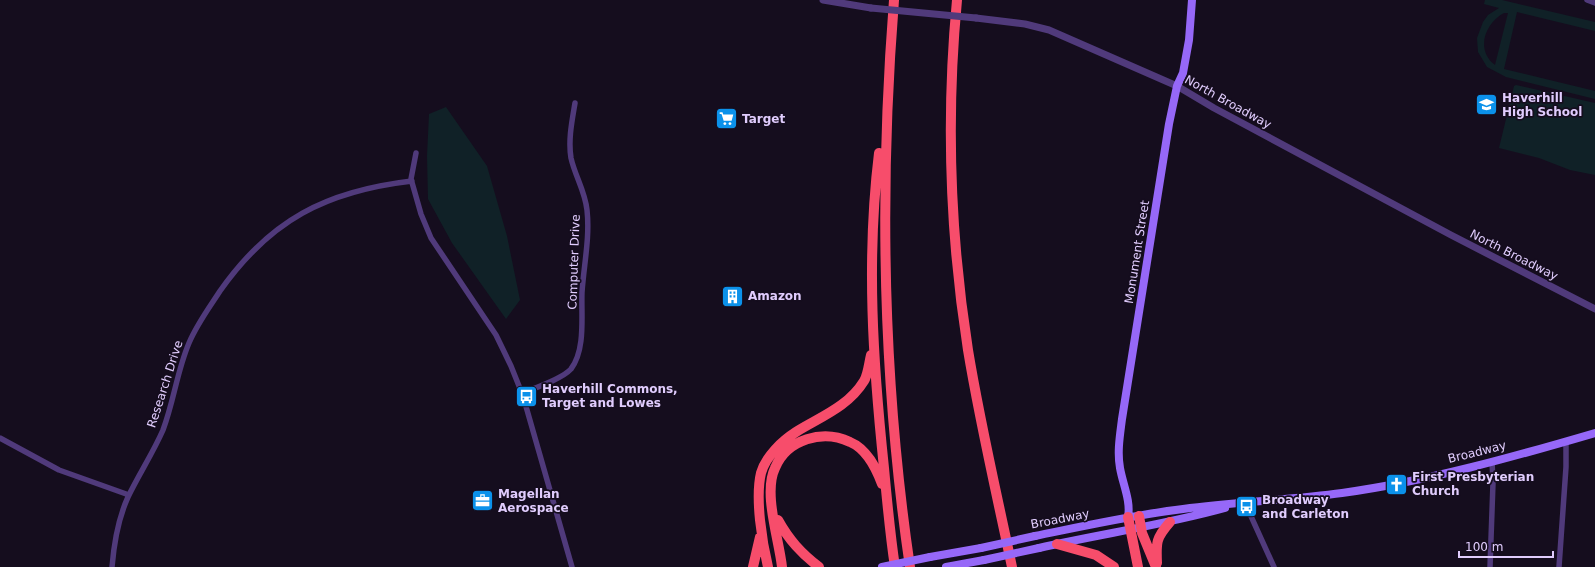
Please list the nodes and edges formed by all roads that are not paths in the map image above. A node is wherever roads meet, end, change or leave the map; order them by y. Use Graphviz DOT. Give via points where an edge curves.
graph roads {
  1 [pos="823,0"];
  2 [pos="894,0"];
  3 [pos="957,0"];
  4 [pos="1192,0"];
  5 [pos="1587,0"];
  6 [pos="1595,3"];
  7 [pos="1177,86"];
  8 [pos="576,103"];
  9 [pos="886,108"];
  10 [pos="416,153"];
  11 [pos="412,181"];
  12 [pos="1595,309"];
  13 [pos="873,345"];
  14 [pos="522,393"];
  15 [pos="1595,433"];
  16 [pos="0,438"];
  17 [pos="1566,442"];
  18 [pos="1492,461"];
  19 [pos="885,493"];
  20 [pos="129,495"];
  21 [pos="1245,503"];
  22 [pos="773,511"];
  23 [pos="1129,513"];
  24 [pos="1139,516"];
  25 [pos="1170,522"];
  26 [pos="1135,528"];
  27 [pos="761,530"];
  28 [pos="1057,544"];
  29 [pos="112,567"];
  30 [pos="572,567"];
  31 [pos="753,567"];
  32 [pos="768,567"];
  33 [pos="782,567"];
  34 [pos="819,567"];
  35 [pos="882,567"];
  36 [pos="895,567"];
  37 [pos="910,567"];
  38 [pos="946,567"];
  39 [pos="1013,567"];
  40 [pos="1114,567"];
  41 [pos="1138,567"];
  42 [pos="1157,567"];
  43 [pos="1274,567"];
  44 [pos="1490,567"];
  45 [pos="1559,567"];
  1 -- 7 [label="street, North Broadway, bridge" via="871,8 1026,24 1048,30"];
  2 -- 9 [label="highway"];
  3 -- 39 [label="highway" via="952,74 952,155 959,284 978,406"];
  4 -- 7 [label="main road, Monument Street" via="1188,47 1183,73"];
  5 -- 6 [label="street"];
  7 -- 12 [label="street, North Broadway" via="1437,227"];
  7 -- 23 [label="main road, Monument Street" via="1118,446"];
  8 -- 14 [label="street, Computer Drive" via="570,141 572,158 584,192 587,210 582,292 583,325 579,349 571,368"];
  9 -- 13 [label="highway" via="872,218"];
  9 -- 37 [label="highway" via="886,320 894,438"];
  10 -- 11 [label="street"];
  11 -- 14 [label="street" via="431,238 496,335"];
  11 -- 20 [label="street, Research Drive" via="359,190 307,210 283,224 247,256 215,298 189,343 168,416 152,453"];
  13 -- 19 [label="highway"];
  13 -- 27 [label="highway" via="864,381 845,403 795,433 772,453 761,473"];
  14 -- 30 [label="street"];
  15 -- 17 [label="main road, Broadway"];
  16 -- 20 [label="street" via="59,470"];
  17 -- 18 [label="main road, Broadway"];
  17 -- 45 [label="street"];
  18 -- 21 [label="main road, Broadway" via="1378,487"];
  18 -- 44 [label="street"];
  19 -- 22 [label="highway" via="872,462 860,449 850,442 830,436 814,437 795,444 775,467 771,484"];
  19 -- 36 [label="highway"];
  20 -- 29 [label="street, Research Drive" via="114,543"];
  21 -- 24 [label="main road, Broadway"];
  21 -- 25 [label="main road, Broadway"];
  21 -- 43 [label="street"];
  22 -- 33 [label="highway"];
  22 -- 34 [label="highway" via="786,536"];
  23 -- 24 [label="main road, Broadway"];
  23 -- 26 [label="highway"];
  23 -- 35 [label="main road, Broadway, bridge" via="981,548"];
  24 -- 26 [label="highway"];
  25 -- 26 [label="main road, Broadway"];
  25 -- 42 [label="highway" via="1156,541"];
  26 -- 28 [label="main road, Broadway"];
  26 -- 41 [label="highway"];
  26 -- 42 [label="highway"];
  27 -- 31 [label="highway"];
  27 -- 32 [label="highway"];
  28 -- 38 [label="main road, Broadway, bridge"];
  28 -- 40 [label="highway" via="1096,555"];
}
